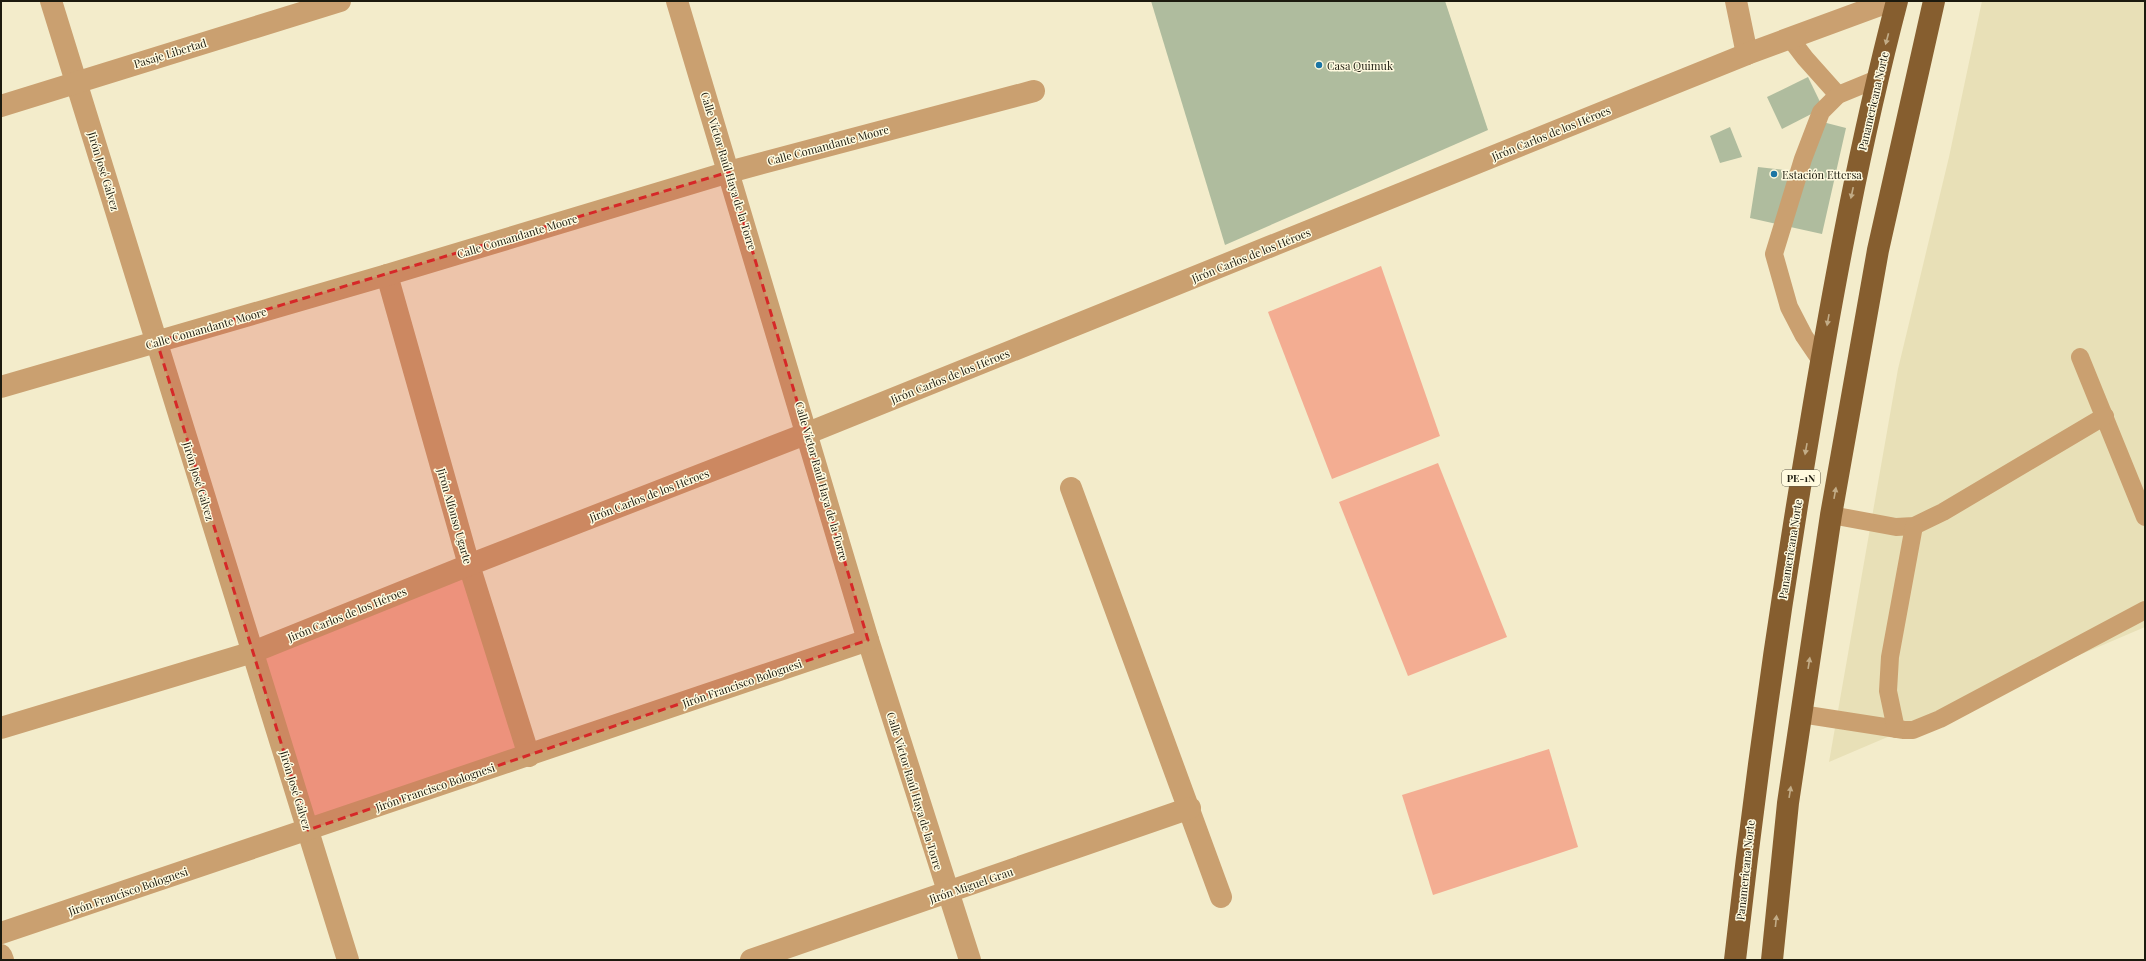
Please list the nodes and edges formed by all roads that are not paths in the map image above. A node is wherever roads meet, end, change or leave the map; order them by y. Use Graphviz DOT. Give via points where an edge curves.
graph roads {
  1 [pos="52,1"];
  2 [pos="340,1"];
  3 [pos="678,1"];
  4 [pos="1736,1"];
  5 [pos="1891,1"];
  6 [pos="1897,1"];
  7 [pos="1934,1"];
  8 [pos="1789,37"];
  9 [pos="1747,54"];
  10 [pos="1877,79"];
  11 [pos="76,82"];
  12 [pos="1034,91"];
  13 [pos="1838,95"];
  14 [pos="1,106"];
  15 [pos="729,172"];
  16 [pos="387,275"];
  17 [pos="156,342"];
  18 [pos="2080,357"];
  19 [pos="1821,361"];
  20 [pos="1,387"];
  21 [pos="2105,416"];
  22 [pos="808,433"];
  23 [pos="1071,488"];
  24 [pos="1831,515"];
  25 [pos="2145,517"];
  26 [pos="1914,526"];
  27 [pos="469,565"];
  28 [pos="2145,610"];
  29 [pos="868,640"];
  30 [pos="253,652"];
  31 [pos="1802,714"];
  32 [pos="1,728"];
  33 [pos="1896,729"];
  34 [pos="529,756"];
  35 [pos="1190,808"];
  36 [pos="308,830"];
  37 [pos="947,894"];
  38 [pos="1221,897"];
  39 [pos="1,934"];
  40 [pos="1,955"];
  41 [pos="3,960"];
  42 [pos="348,960"];
  43 [pos="751,960"];
  44 [pos="970,960"];
  45 [pos="1735,960"];
  46 [pos="1772,960"];
  1 -- 11 [label="street, Jirón José Gálvez"];
  2 -- 11 [label="street, Pasaje Libertad"];
  3 -- 15 [label="street, Calle Víctor Raúl Haya de la Torre"];
  4 -- 9 [label="street"];
  5 -- 8 [label="street, Jirón Carlos de los Héroes"];
  6 -- 10 [label="highway, Panamericana Norte / PE-1N, one-way"];
  24 -- 7 [label="highway, PE-1N, one-way" via="1878,250"];
  8 -- 9 [label="street, Jirón Carlos de los Héroes"];
  8 -- 13 [label="lane"];
  9 -- 22 [label="street, Jirón Carlos de los Héroes"];
  10 -- 13 [label="lane"];
  10 -- 19 [label="highway, Panamericana Norte / PE-1N, one-way" via="1840,250"];
  11 -- 14 [label="street, Pasaje Libertad"];
  11 -- 17 [label="street, Jirón José Gálvez"];
  12 -- 15 [label="street, Calle Comandante Moore"];
  13 -- 19 [label="lane" via="1821,112 1803,159 1774,254 1789,307"];
  15 -- 16 [label="street, Calle Comandante Moore"];
  15 -- 22 [label="street, Calle Víctor Raúl Haya de la Torre"];
  16 -- 17 [label="street, Calle Comandante Moore"];
  16 -- 27 [label="street, Jirón Alfonso Ugarte"];
  17 -- 20 [label="street, Calle Comandante Moore"];
  17 -- 30 [label="street, Jirón José Gálvez"];
  18 -- 21 [label="lane"];
  19 -- 45 [label="highway, Panamericana Norte / PE-1N, one-way" via="1753,797"];
  21 -- 25 [label="lane"];
  21 -- 26 [label="lane" via="1943,512"];
  22 -- 27 [label="street, Jirón Carlos de los Héroes"];
  22 -- 29 [label="street, Calle Víctor Raúl Haya de la Torre"];
  23 -- 35 [label="street"];
  24 -- 26 [label="lane" via="1896,527"];
  31 -- 24 [label="highway, PE-1N, one-way"];
  26 -- 33 [label="lane" via="1890,657 1888,691"];
  27 -- 30 [label="street, Jirón Carlos de los Héroes"];
  27 -- 34 [label="street, Jirón Alfonso Ugarte"];
  28 -- 33 [label="lane" via="1940,719 1913,730"];
  29 -- 34 [label="street, Jirón Francisco Bolognesi"];
  29 -- 37 [label="street, Calle Víctor Raúl Haya de la Torre"];
  30 -- 32 [label="street, Jirón Carlos de los Héroes"];
  30 -- 36 [label="street, Jirón José Gálvez"];
  31 -- 33 [label="lane"];
  46 -- 31 [label="highway, PE-1N, one-way" via="1788,803"];
  34 -- 36 [label="street, Jirón Francisco Bolognesi"];
  35 -- 37 [label="street, Jirón Miguel Grau"];
  35 -- 38 [label="street"];
  36 -- 39 [label="street, Jirón Francisco Bolognesi"];
  36 -- 42 [label="street, Jirón José Gálvez"];
  37 -- 43 [label="street, Jirón Miguel Grau"];
  37 -- 44 [label="street, Calle Víctor Raúl Haya de la Torre"];
  40 -- 41 [label="street"];
}
